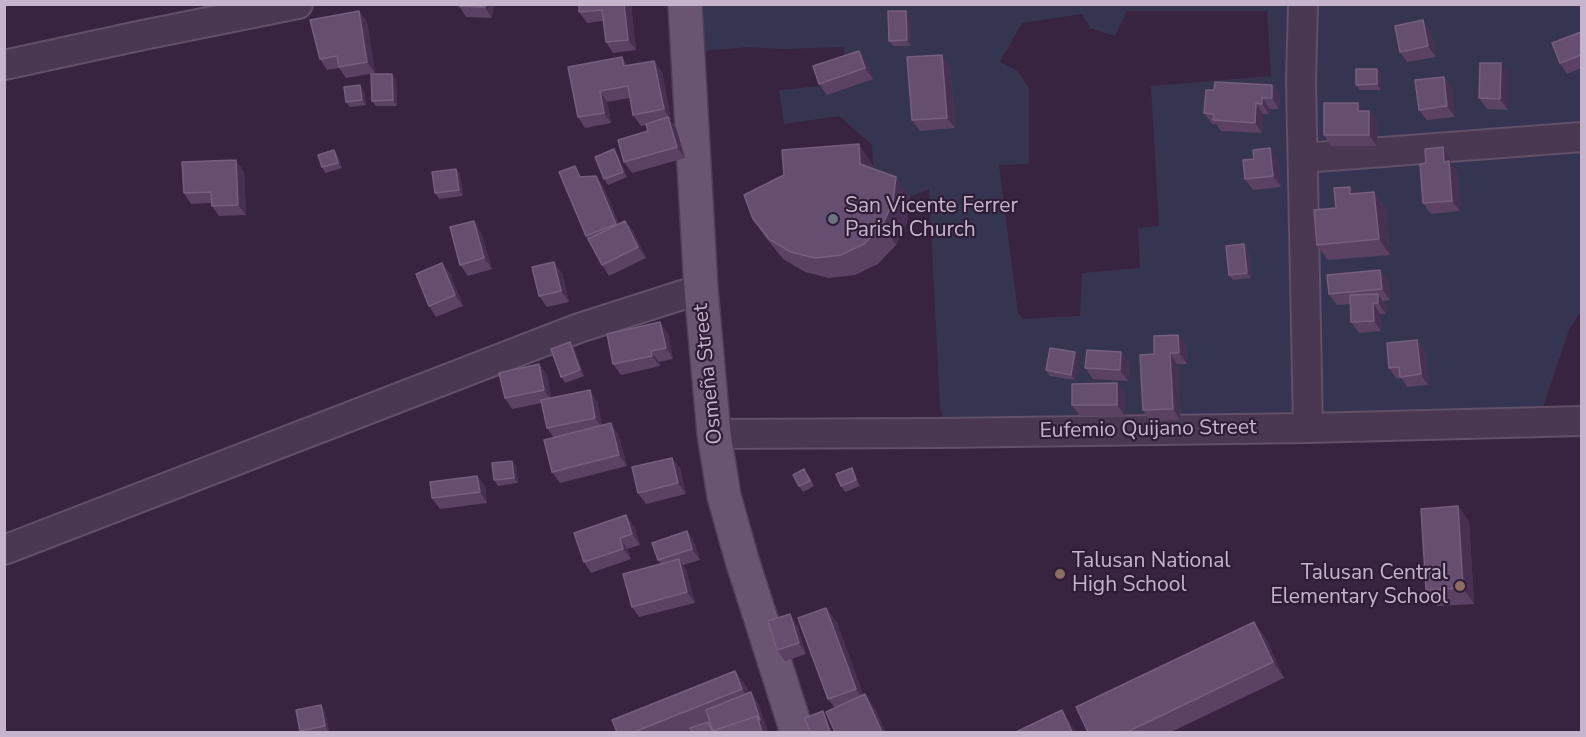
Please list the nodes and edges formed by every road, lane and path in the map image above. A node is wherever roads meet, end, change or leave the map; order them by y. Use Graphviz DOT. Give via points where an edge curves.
graph roads {
  1 [pos="298,4"];
  2 [pos="685,4"];
  3 [pos="1304,4"];
  4 [pos="4,65"];
  5 [pos="1581,137"];
  6 [pos="1303,158"];
  7 [pos="701,289"];
  8 [pos="1581,421"];
  9 [pos="1308,428"];
  10 [pos="714,434"];
  11 [pos="4,550"];
  12 [pos="797,732"];
  1 -- 4 [label="street"];
  2 -- 7 [label="main road, Osmeña Street"];
  3 -- 6 [label="street"];
  5 -- 6 [label="street"];
  6 -- 9 [label="street"];
  7 -- 10 [label="main road, Osmeña Street"];
  7 -- 11 [label="street" via="579,328"];
  8 -- 9 [label="street, Eufemio Quijano Street"];
  9 -- 10 [label="street, Eufemio Quijano Street"];
  10 -- 12 [label="main road, Osmeña Street" via="727,507 742,561"];
}
